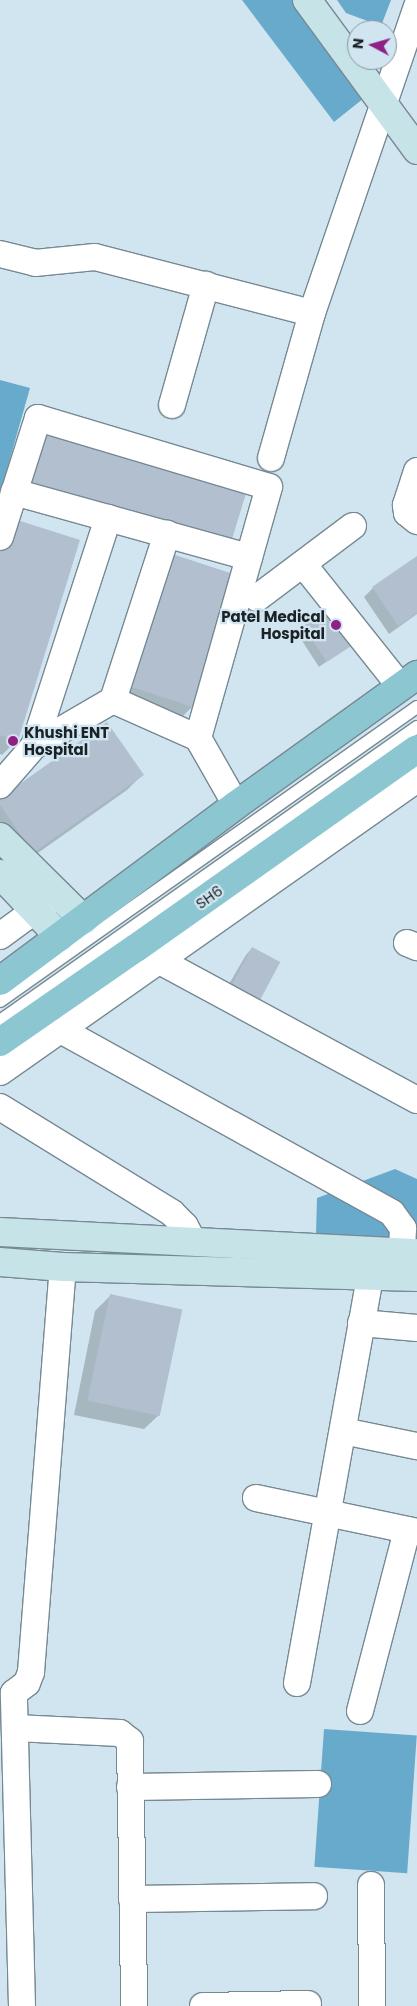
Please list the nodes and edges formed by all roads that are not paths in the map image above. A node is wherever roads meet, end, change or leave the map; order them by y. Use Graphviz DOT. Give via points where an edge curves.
graph roads {
  1 [pos="306,0"];
  2 [pos="329,0"];
  3 [pos="417,6"];
  4 [pos="347,25"];
  5 [pos="376,70"];
  6 [pos="386,93"];
  7 [pos="417,122"];
  8 [pos="417,150"];
  9 [pos="0,254"];
  10 [pos="206,285"];
  11 [pos="312,313"];
  12 [pos="172,405"];
  13 [pos="271,458"];
  14 [pos="417,471"];
  15 [pos="14,492"];
  16 [pos="108,518"];
  17 [pos="417,521"];
  18 [pos="354,526"];
  19 [pos="167,534"];
  20 [pos="0,537"];
  21 [pos="249,557"];
  22 [pos="303,564"];
  23 [pos="257,598"];
  24 [pos="412,690"];
  25 [pos="113,700"];
  26 [pos="417,727"];
  27 [pos="198,738"];
  28 [pos="34,746"];
  29 [pos="417,749"];
  30 [pos="6,771"];
  31 [pos="417,779"];
  32 [pos="236,805"];
  33 [pos="0,837"];
  34 [pos="0,874"];
  35 [pos="58,894"];
  36 [pos="34,910"];
  37 [pos="84,920"];
  38 [pos="0,936"];
  39 [pos="60,937"];
  40 [pos="147,954"];
  41 [pos="0,981"];
  42 [pos="0,1001"];
  43 [pos="0,1021"];
  44 [pos="59,1029"];
  45 [pos="0,1042"];
  46 [pos="0,1072"];
  47 [pos="417,1100"];
  48 [pos="0,1107"];
  49 [pos="0,1232"];
  50 [pos="194,1241"];
  51 [pos="0,1262"];
  52 [pos="410,1265"];
  53 [pos="63,1267"];
  54 [pos="370,1276"];
  55 [pos="361,1323"];
  56 [pos="417,1328"];
  57 [pos="342,1431"];
  58 [pos="417,1446"];
  59 [pos="256,1498"];
  60 [pos="328,1513"];
  61 [pos="412,1531"];
  62 [pos="297,1683"];
  63 [pos="7,1692"];
  64 [pos="360,1711"];
  65 [pos="15,1728"];
  66 [pos="318,1784"];
  67 [pos="130,1787"];
  68 [pos="371,1885"];
  69 [pos="314,1896"];
  70 [pos="132,1899"];
  71 [pos="308,2004"];
  72 [pos="22,2006"];
  73 [pos="134,2006"];
  74 [pos="203,2006"];
  75 [pos="372,2006"];
  1 -- 6 [label="street"];
  2 -- 4 [label="street"];
  3 -- 6 [label="street"];
  5 -- 6 [label="street"];
  6 -- 7 [label="street"];
  6 -- 8 [label="street"];
  6 -- 11 [label="street"];
  9 -- 10 [label="street" via="35,263 95,257"];
  10 -- 11 [label="street"];
  10 -- 12 [label="street"];
  11 -- 13 [label="street"];
  14 -- 17 [label="street" via="406,505 407,513"];
  15 -- 16 [label="street"];
  15 -- 20 [label="street"];
  15 -- 21 [label="street" via="38,418 269,487"];
  16 -- 19 [label="street"];
  16 -- 28 [label="street"];
  18 -- 22 [label="street"];
  19 -- 21 [label="street"];
  19 -- 25 [label="street"];
  21 -- 27 [label="street"];
  22 -- 23 [label="street"];
  22 -- 24 [label="street"];
  24 -- 32 [label="main road"];
  24 -- 42 [label="lane"];
  25 -- 27 [label="street"];
  25 -- 28 [label="street"];
  26 -- 43 [label="lane"];
  27 -- 32 [label="street"];
  28 -- 30 [label="street"];
  29 -- 40 [label="main road, SH6"];
  31 -- 40 [label="street"];
  32 -- 37 [label="main road"];
  33 -- 35 [label="street"];
  34 -- 36 [label="street"];
  35 -- 36 [label="street"];
  35 -- 37 [label="street"];
  36 -- 38 [label="street"];
  36 -- 39 [label="street"];
  37 -- 39 [label="main road"];
  39 -- 41 [label="main road"];
  40 -- 44 [label="street"];
  40 -- 45 [label="main road, SH6"];
  40 -- 47 [label="street"];
  44 -- 46 [label="street"];
  44 -- 52 [label="street" via="392,1213 403,1228"];
  48 -- 50 [label="street" via="172,1214"];
  49 -- 50 [label="street"];
  50 -- 52 [label="street"];
  51 -- 53 [label="street"];
  52 -- 54 [label="street"];
  53 -- 54 [label="street"];
  53 -- 63 [label="street" via="31,1672 27,1683"];
  54 -- 55 [label="street"];
  55 -- 56 [label="street"];
  55 -- 57 [label="street"];
  57 -- 58 [label="street"];
  57 -- 60 [label="street"];
  59 -- 60 [label="street"];
  60 -- 61 [label="street"];
  60 -- 62 [label="street"];
  61 -- 64 [label="street"];
  63 -- 65 [label="street"];
  65 -- 67 [label="street" via="120,1733 126,1736 130,1741"];
  65 -- 72 [label="street"];
  66 -- 67 [label="street"];
  67 -- 70 [label="street"];
  68 -- 75 [label="street"];
  69 -- 70 [label="street"];
  70 -- 73 [label="street"];
  71 -- 74 [label="street"];
}
